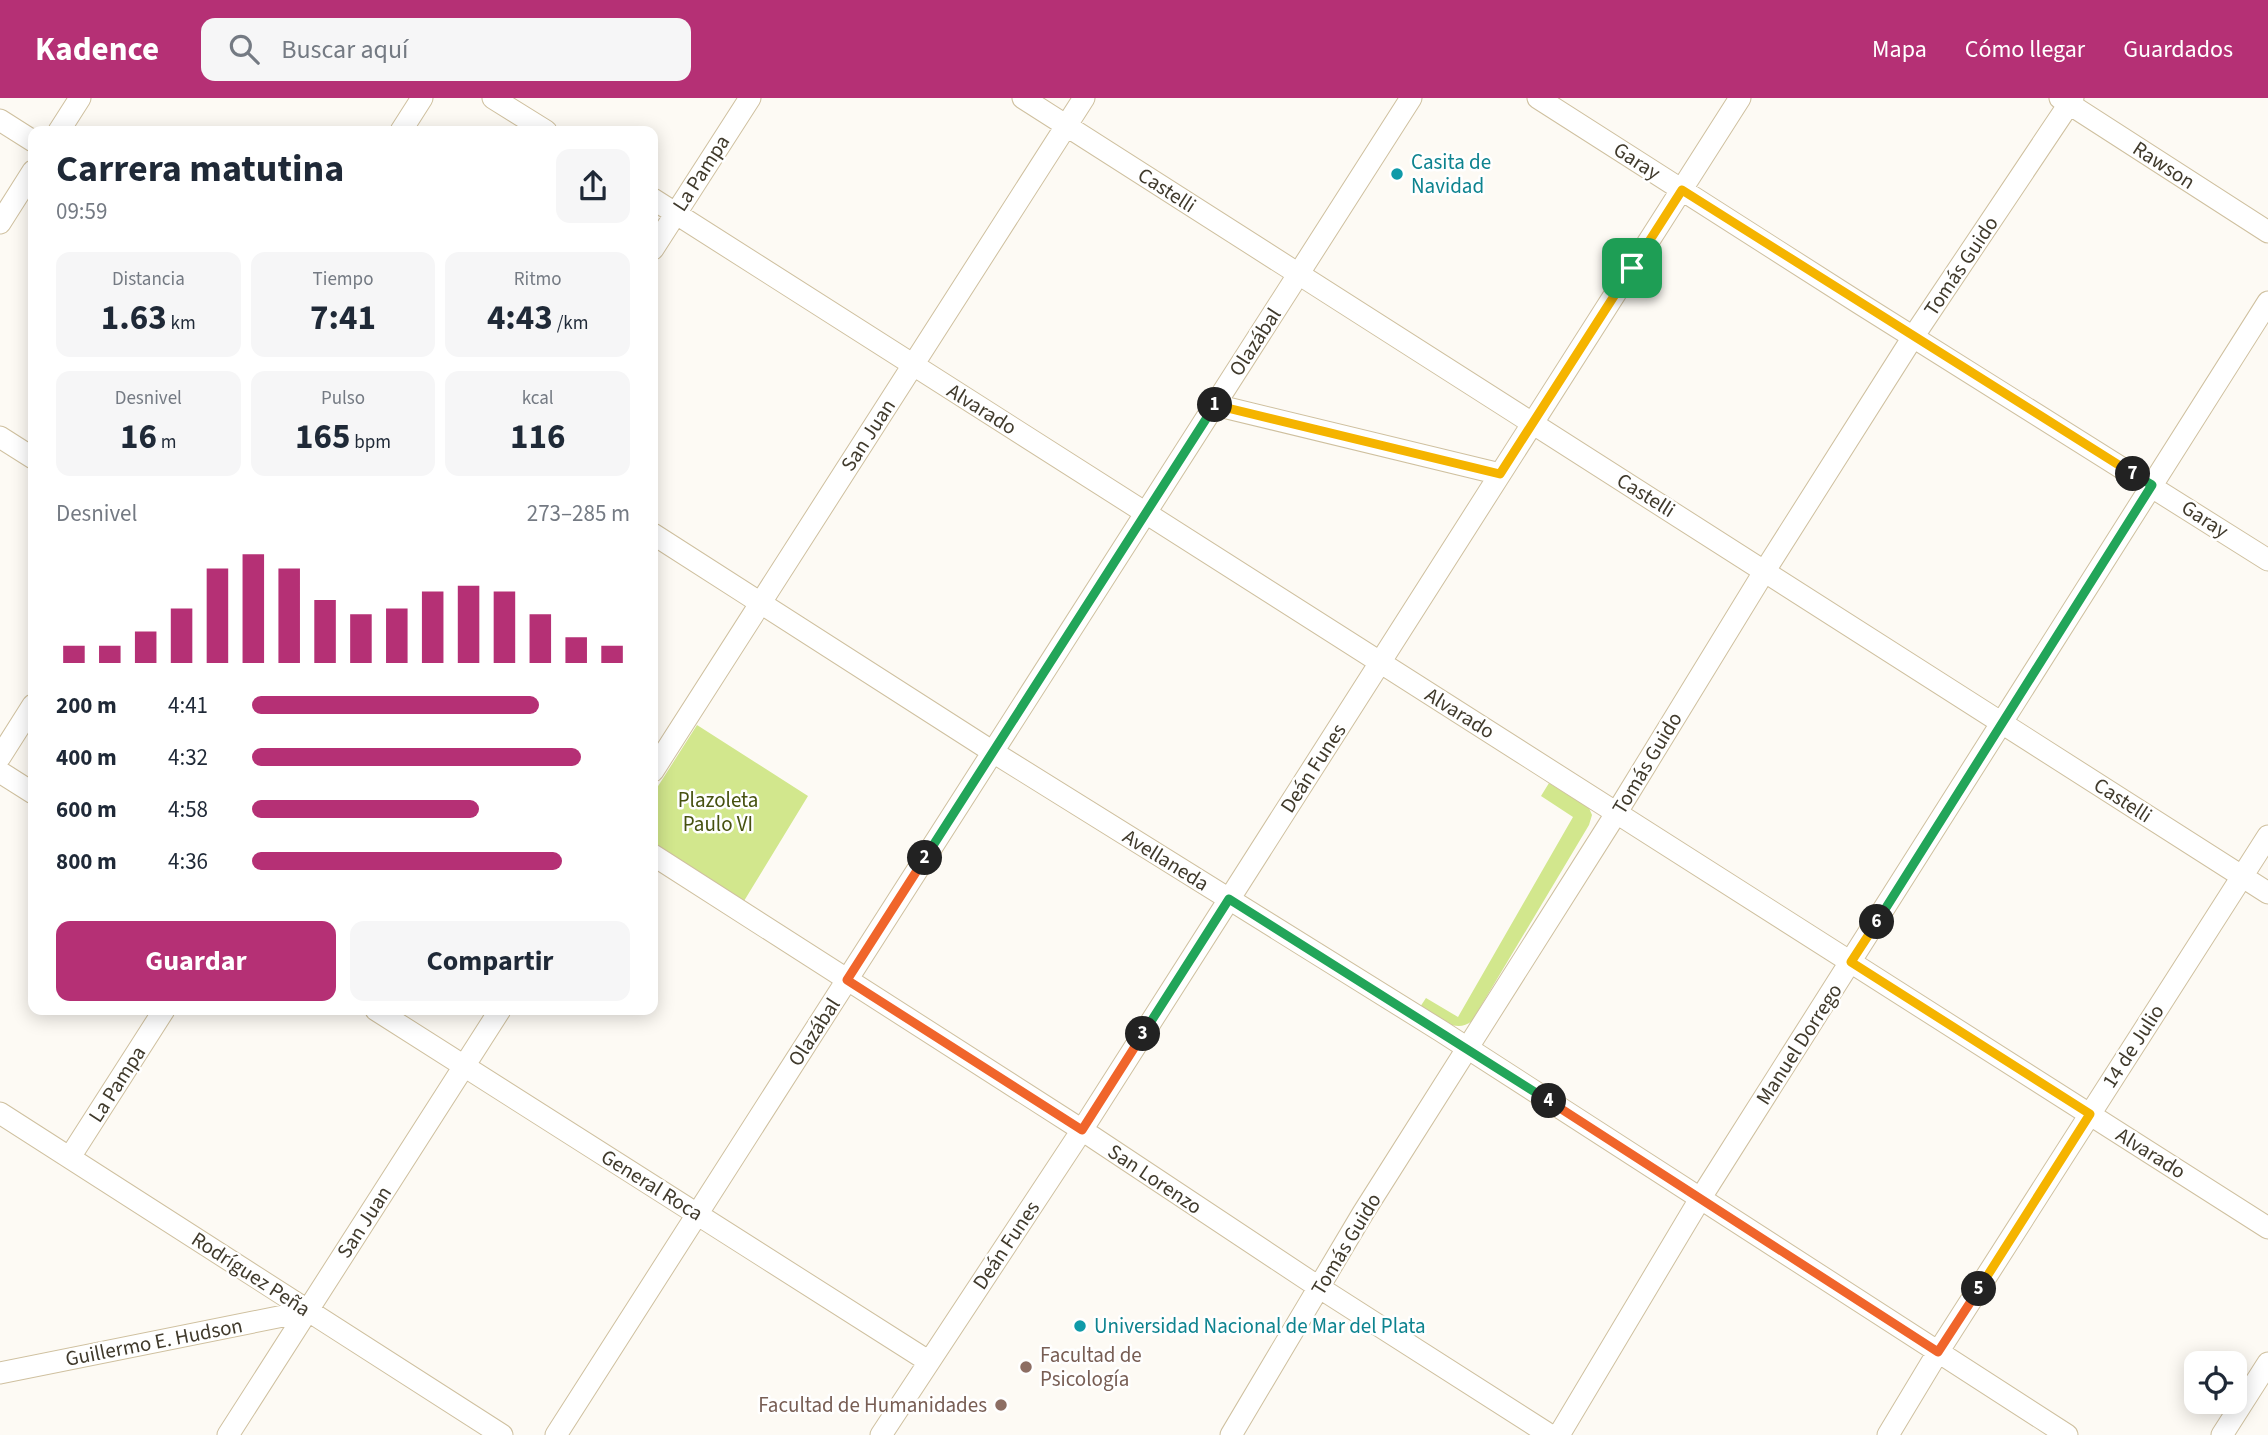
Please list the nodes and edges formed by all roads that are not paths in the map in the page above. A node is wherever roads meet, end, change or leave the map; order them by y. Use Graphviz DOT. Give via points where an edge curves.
graph roads {
  1 [pos="80,98"];
  2 [pos="422,98"];
  3 [pos="494,98"];
  4 [pos="750,98"];
  5 [pos="1023,98"];
  6 [pos="1084,98"];
  7 [pos="1411,98"];
  8 [pos="1538,98"];
  9 [pos="1740,98"];
  10 [pos="2068,100"];
  11 [pos="0,120"];
  12 [pos="62,126"];
  13 [pos="404,126"];
  14 [pos="538,126"];
  15 [pos="1066,126"];
  16 [pos="28,138"];
  17 [pos="28,179"];
  18 [pos="1682,190"];
  19 [pos="658,202"];
  20 [pos="676,213"];
  21 [pos="0,223"];
  22 [pos="2268,232"];
  23 [pos="658,241"];
  24 [pos="1299,274"];
  25 [pos="2268,302"];
  26 [pos="1913,337"];
  27 [pos="913,365"];
  28 [pos="1215,405"];
  29 [pos="1533,424"];
  30 [pos="0,437"];
  31 [pos="28,455"];
  32 [pos="1500,474"];
  33 [pos="2152,485"];
  34 [pos="1146,513"];
  35 [pos="658,537"];
  36 [pos="2268,559"];
  37 [pos="1764,572"];
  38 [pos="760,603"];
  39 [pos="1380,663"];
  40 [pos="28,713"];
  41 [pos="2002,723"];
  42 [pos="993,752"];
  43 [pos="0,757"];
  44 [pos="658,763"];
  45 [pos="0,772"];
  46 [pos="28,790"];
  47 [pos="1617,812"];
  48 [pos="2268,836"];
  49 [pos="658,858"];
  50 [pos="2242,876"];
  51 [pos="2268,893"];
  52 [pos="1229,899"];
  53 [pos="1851,962"];
  54 [pos="847,980"];
  55 [pos="161,1015"];
  56 [pos="384,1015"];
  57 [pos="497,1015"];
  58 [pos="1467,1048"];
  59 [pos="464,1066"];
  60 [pos="0,1113"];
  61 [pos="2090,1114"];
  62 [pos="1082,1130"];
  63 [pos="70,1157"];
  64 [pos="1700,1199"];
  65 [pos="697,1213"];
  66 [pos="2268,1228"];
  67 [pos="1320,1288"];
  68 [pos="308,1311"];
  69 [pos="1938,1352"];
  70 [pos="929,1361"];
  71 [pos="2268,1363"];
  72 [pos="0,1373"];
  73 [pos="228,1435"];
  74 [pos="502,1435"];
  75 [pos="556,1435"];
  76 [pos="881,1435"];
  77 [pos="1231,1435"];
  78 [pos="1550,1435"];
  79 [pos="1559,1435"];
  80 [pos="1888,1435"];
  81 [pos="2067,1435"];
  82 [pos="2222,1435"];
  1 -- 12 [label="street"];
  2 -- 13 [label="street"];
  3 -- 14 [label="street"];
  4 -- 20 [label="street, La Pampa"];
  5 -- 15 [label="street, Castelli"];
  6 -- 15 [label="street, San Juan"];
  7 -- 24 [label="street, Olazábal"];
  8 -- 18 [label="street, Garay"];
  9 -- 18 [label="street, Deán Funes"];
  10 -- 22 [label="street, Rawson"];
  10 -- 26 [label="street, Tomás Guido"];
  11 -- 16 [label="street"];
  15 -- 24 [label="street, Castelli"];
  15 -- 27 [label="street, San Juan"];
  17 -- 21 [label="street"];
  18 -- 26 [label="street, Garay"];
  18 -- 29 [label="street, Deán Funes"];
  19 -- 20 [label="street, Alvarado"];
  20 -- 23 [label="street, La Pampa"];
  20 -- 27 [label="street, Alvarado"];
  24 -- 28 [label="street, Olazábal"];
  24 -- 29 [label="street, Castelli"];
  25 -- 33 [label="street, Manuel Dorrego"];
  26 -- 33 [label="street, Garay"];
  26 -- 37 [label="street, Tomás Guido"];
  27 -- 34 [label="street, Alvarado"];
  27 -- 38 [label="street, San Juan"];
  28 -- 32 [label="street"];
  28 -- 34 [label="street, Olazábal"];
  29 -- 32 [label="street, Deán Funes"];
  29 -- 37 [label="street, Castelli"];
  30 -- 31 [label="street"];
  32 -- 39 [label="street, Deán Funes"];
  33 -- 36 [label="street, Garay"];
  33 -- 41 [label="street, Manuel Dorrego"];
  34 -- 39 [label="street, Alvarado"];
  34 -- 42 [label="street, Olazábal"];
  35 -- 38 [label="street, Avellaneda"];
  37 -- 41 [label="street, Castelli"];
  37 -- 47 [label="street, Tomás Guido"];
  38 -- 42 [label="street, Avellaneda"];
  38 -- 44 [label="street, San Juan"];
  39 -- 47 [label="street, Alvarado"];
  39 -- 52 [label="street, Deán Funes"];
  40 -- 43 [label="street"];
  41 -- 50 [label="street, Castelli"];
  41 -- 53 [label="street, Manuel Dorrego"];
  42 -- 52 [label="street, Avellaneda"];
  42 -- 54 [label="street, Olazábal"];
  45 -- 46 [label="street"];
  47 -- 53 [label="street, Alvarado"];
  47 -- 58 [label="street, Tomás Guido"];
  48 -- 50 [label="street, 14 de Julio"];
  49 -- 54 [label="street, San Lorenzo"];
  50 -- 51 [label="street, Castelli"];
  50 -- 61 [label="street, 14 de Julio"];
  52 -- 58 [label="street, Avellaneda"];
  52 -- 62 [label="street, Deán Funes"];
  53 -- 61 [label="street, Alvarado"];
  53 -- 64 [label="street, Manuel Dorrego"];
  54 -- 62 [label="street, San Lorenzo"];
  54 -- 65 [label="street, Olazábal"];
  55 -- 63 [label="street, La Pampa"];
  56 -- 59 [label="street, General Roca"];
  57 -- 59 [label="street, San Juan"];
  58 -- 64 [label="street, Avellaneda"];
  58 -- 67 [label="street, Tomás Guido"];
  59 -- 65 [label="street, General Roca"];
  59 -- 68 [label="street, San Juan"];
  60 -- 63 [label="street, Rodríguez Peña"];
  61 -- 66 [label="street, Alvarado"];
  61 -- 69 [label="street, 14 de Julio"];
  62 -- 67 [label="street, San Lorenzo"];
  62 -- 70 [label="street, Deán Funes"];
  63 -- 68 [label="street, Rodríguez Peña"];
  64 -- 69 [label="street, Avellaneda"];
  64 -- 79 [label="street, Manuel Dorrego"];
  65 -- 70 [label="street, General Roca"];
  65 -- 75 [label="street, Olazábal"];
  67 -- 77 [label="street, Tomás Guido"];
  67 -- 78 [label="street, San Lorenzo"];
  68 -- 72 [label="street, Guillermo E. Hudson"];
  68 -- 73 [label="street, San Juan"];
  68 -- 74 [label="street, Rodríguez Peña"];
  69 -- 80 [label="street, 14 de Julio"];
  69 -- 81 [label="street, Avellaneda"];
  70 -- 76 [label="street, Deán Funes"];
  71 -- 82 [label="street"];
}
